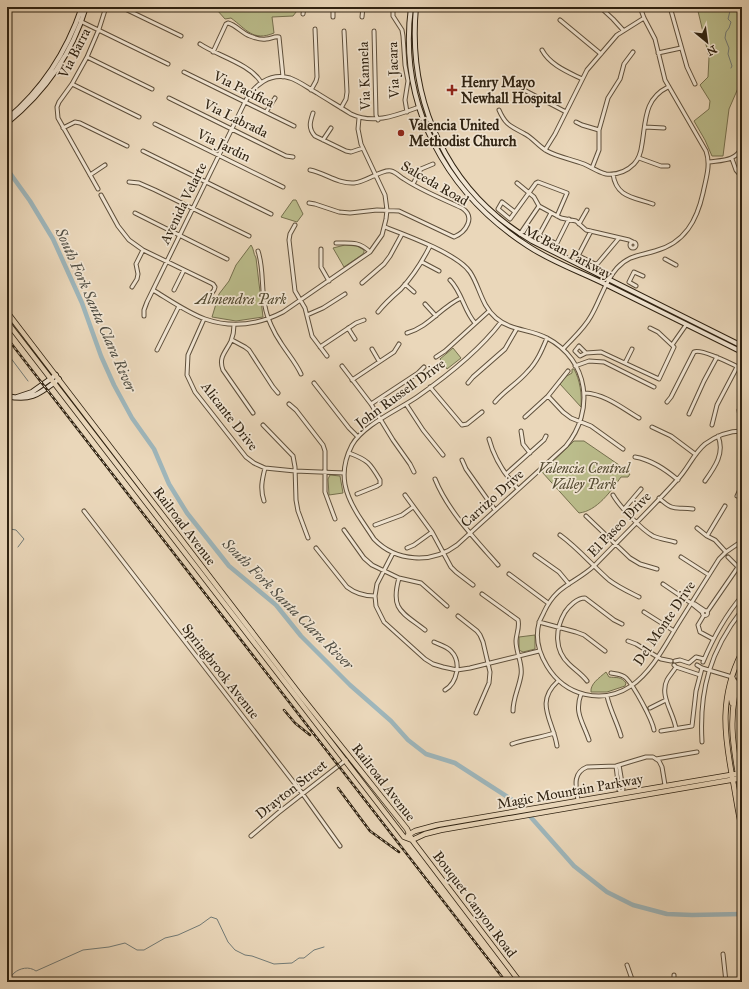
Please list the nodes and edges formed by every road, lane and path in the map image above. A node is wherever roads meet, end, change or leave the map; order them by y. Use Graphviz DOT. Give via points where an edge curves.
graph roads {
  1 [pos="82,7"];
  2 [pos="86,7"];
  3 [pos="106,7"];
  4 [pos="121,7"];
  5 [pos="188,7"];
  6 [pos="195,7"];
  7 [pos="304,7"];
  8 [pos="333,7"];
  9 [pos="363,7"];
  10 [pos="392,7"];
  11 [pos="411,7"];
  12 [pos="416,7"];
  13 [pos="600,7"];
  14 [pos="640,7"];
  15 [pos="670,7"];
  16 [pos="303,14"];
  17 [pos="332,17"];
  18 [pos="362,17"];
  19 [pos="644,18"];
  20 [pos="560,20"];
  21 [pos="80,21"];
  22 [pos="315,29"];
  23 [pos="99,30"];
  24 [pos="623,30"];
  25 [pos="344,31"];
  26 [pos="374,31"];
  27 [pos="181,36"];
  28 [pos="200,44"];
  29 [pos="681,48"];
  30 [pos="542,50"];
  31 [pos="213,52"];
  32 [pos="634,52"];
  33 [pos="658,53"];
  34 [pos="600,54"];
  35 [pos="87,57"];
  36 [pos="168,64"];
  37 [pos="184,72"];
  38 [pos="283,77"];
  39 [pos="582,79"];
  40 [pos="261,82"];
  41 [pos="72,84"];
  42 [pos="695,84"];
  43 [pos="668,87"];
  44 [pos="152,89"];
  45 [pos="312,90"];
  46 [pos="524,90"];
  47 [pos="169,98"];
  48 [pos="275,98"];
  49 [pos="245,102"];
  50 [pos="419,107"];
  51 [pos="341,108"];
  52 [pos="499,110"];
  53 [pos="266,112"];
  54 [pos="407,112"];
  55 [pos="566,112"];
  56 [pos="313,113"];
  57 [pos="14,115"];
  58 [pos="139,117"];
  59 [pos="359,118"];
  60 [pos="7,119"];
  61 [pos="378,120"];
  62 [pos="576,122"];
  63 [pos="7,123"];
  64 [pos="155,124"];
  65 [pos="294,126"];
  66 [pos="645,127"];
  67 [pos="63,128"];
  68 [pos="331,128"];
  69 [pos="664,128"];
  70 [pos="232,129"];
  71 [pos="599,130"];
  72 [pos="323,140"];
  73 [pos="127,146"];
  74 [pos="742,147"];
  75 [pos="363,148"];
  76 [pos="143,150"];
  77 [pos="545,150"];
  78 [pos="219,155"];
  79 [pos="293,157"];
  80 [pos="638,158"];
  81 [pos="732,159"];
  82 [pos="709,162"];
  83 [pos="434,164"];
  84 [pos="105,165"];
  85 [pos="668,166"];
  86 [pos="592,168"];
  87 [pos="310,170"];
  88 [pos="613,174"];
  89 [pos="376,175"];
  90 [pos="90,176"];
  91 [pos="742,178"];
  92 [pos="129,182"];
  93 [pos="206,182"];
  94 [pos="517,183"];
  95 [pos="413,184"];
  96 [pos="283,187"];
  97 [pos="98,189"];
  98 [pos="529,192"];
  99 [pos="101,195"];
  100 [pos="309,203"];
  101 [pos="653,204"];
  102 [pos="540,206"];
  103 [pos="193,208"];
  104 [pos="387,210"];
  105 [pos="587,210"];
  106 [pos="515,212"];
  107 [pos="135,213"];
  108 [pos="551,213"];
  109 [pos="271,214"];
  110 [pos="557,216"];
  111 [pos="569,219"];
  112 [pos="579,224"];
  113 [pos="294,225"];
  114 [pos="385,227"];
  115 [pos="591,231"];
  116 [pos="402,234"];
  117 [pos="520,234"];
  118 [pos="180,235"];
  119 [pos="249,236"];
  120 [pos="619,238"];
  121 [pos="336,243"];
  122 [pos="430,246"];
  123 [pos="321,249"];
  124 [pos="143,250"];
  125 [pos="258,251"];
  126 [pos="370,252"];
  127 [pos="637,255"];
  128 [pos="665,258"];
  129 [pos="227,259"];
  130 [pos="167,262"];
  131 [pos="422,262"];
  132 [pos="676,265"];
  133 [pos="184,270"];
  134 [pos="439,271"];
  135 [pos="643,276"];
  136 [pos="450,280"];
  137 [pos="329,281"];
  138 [pos="362,283"];
  139 [pos="608,283"];
  140 [pos="405,284"];
  141 [pos="636,286"];
  142 [pos="132,287"];
  143 [pos="153,290"];
  144 [pos="174,290"];
  145 [pos="414,292"];
  146 [pos="345,294"];
  147 [pos="209,297"];
  148 [pos="461,298"];
  149 [pos="301,300"];
  150 [pos="425,304"];
  151 [pos="179,306"];
  152 [pos="489,311"];
  153 [pos="7,312"];
  154 [pos="378,312"];
  155 [pos="307,315"];
  156 [pos="665,315"];
  157 [pos="144,316"];
  158 [pos="436,316"];
  159 [pos="204,319"];
  160 [pos="269,319"];
  161 [pos="688,319"];
  162 [pos="364,320"];
  163 [pos="7,322"];
  164 [pos="501,322"];
  165 [pos="475,324"];
  166 [pos="699,324"];
  167 [pos="234,325"];
  168 [pos="686,325"];
  169 [pos="348,328"];
  170 [pos="650,328"];
  171 [pos="516,330"];
  172 [pos="408,334"];
  173 [pos="548,338"];
  174 [pos="355,339"];
  175 [pos="232,340"];
  176 [pos="399,344"];
  177 [pos="672,345"];
  178 [pos="742,346"];
  179 [pos="320,347"];
  180 [pos="372,349"];
  181 [pos="563,349"];
  182 [pos="632,349"];
  183 [pos="157,350"];
  184 [pos="742,352"];
  185 [pos="586,353"];
  186 [pos="327,356"];
  187 [pos="436,357"];
  188 [pos="717,357"];
  189 [pos="380,362"];
  190 [pos="625,364"];
  191 [pos="342,366"];
  192 [pos="575,366"];
  193 [pos="424,367"];
  194 [pos="737,367"];
  195 [pos="742,369"];
  196 [pos="568,371"];
  197 [pos="301,374"];
  198 [pos="57,377"];
  199 [pos="352,380"];
  200 [pos="52,381"];
  201 [pos="314,383"];
  202 [pos="468,383"];
  203 [pos="430,387"];
  204 [pos="654,387"];
  205 [pos="278,393"];
  206 [pos="585,393"];
  207 [pos="7,396"];
  208 [pos="548,396"];
  209 [pos="496,402"];
  210 [pos="667,402"];
  211 [pos="289,404"];
  212 [pos="371,404"];
  213 [pos="406,404"];
  214 [pos="742,405"];
  215 [pos="482,412"];
  216 [pos="253,414"];
  217 [pos="688,414"];
  218 [pos="525,417"];
  219 [pos="740,417"];
  220 [pos="639,418"];
  221 [pos="381,420"];
  222 [pos="580,422"];
  223 [pos="263,425"];
  224 [pos="712,425"];
  225 [pos="652,427"];
  226 [pos="521,431"];
  227 [pos="742,431"];
  228 [pos="546,436"];
  229 [pos="718,436"];
  230 [pos="358,437"];
  231 [pos="489,439"];
  232 [pos="623,449"];
  233 [pos="349,452"];
  234 [pos="530,453"];
  235 [pos="695,454"];
  236 [pos="443,455"];
  237 [pos="635,457"];
  238 [pos="462,460"];
  239 [pos="265,468"];
  240 [pos="295,471"];
  241 [pos="325,472"];
  242 [pos="414,472"];
  243 [pos="344,473"];
  244 [pos="506,474"];
  245 [pos="435,479"];
  246 [pos="678,480"];
  247 [pos="705,480"];
  248 [pos="742,485"];
  249 [pos="518,489"];
  250 [pos="641,489"];
  251 [pos="357,494"];
  252 [pos="406,495"];
  253 [pos="613,495"];
  254 [pos="737,496"];
  255 [pos="659,498"];
  256 [pos="264,500"];
  257 [pos="725,506"];
  258 [pos="413,507"];
  259 [pos="624,509"];
  260 [pos="693,509"];
  261 [pos="495,510"];
  262 [pos="84,511"];
  263 [pos="586,516"];
  264 [pos="335,519"];
  265 [pos="637,522"];
  266 [pos="375,525"];
  267 [pos="697,528"];
  268 [pos="344,530"];
  269 [pos="432,532"];
  270 [pos="471,532"];
  271 [pos="560,535"];
  272 [pos="707,536"];
  273 [pos="308,538"];
  274 [pos="374,539"];
  275 [pos="742,541"];
  276 [pos="675,542"];
  277 [pos="616,543"];
  278 [pos="316,548"];
  279 [pos="407,548"];
  280 [pos="726,552"];
  281 [pos="393,553"];
  282 [pos="443,553"];
  283 [pos="535,555"];
  284 [pos="682,557"];
  285 [pos="728,557"];
  286 [pos="498,564"];
  287 [pos="742,564"];
  288 [pos="595,565"];
  289 [pos="738,567"];
  290 [pos="657,570"];
  291 [pos="384,571"];
  292 [pos="742,571"];
  293 [pos="509,574"];
  294 [pos="710,575"];
  295 [pos="399,578"];
  296 [pos="568,584"];
  297 [pos="663,584"];
  298 [pos="473,585"];
  299 [pos="482,594"];
  300 [pos="375,596"];
  301 [pos="742,596"];
  302 [pos="639,597"];
  303 [pos="548,603"];
  304 [pos="691,603"];
  305 [pos="447,606"];
  306 [pos="742,610"];
  307 [pos="644,612"];
  308 [pos="704,612"];
  309 [pos="458,616"];
  310 [pos="539,622"];
  311 [pos="622,624"];
  312 [pos="559,626"];
  313 [pos="425,630"];
  314 [pos="674,631"];
  315 [pos="246,632"];
  316 [pos="713,639"];
  317 [pos="628,641"];
  318 [pos="434,642"];
  319 [pos="266,649"];
  320 [pos="539,651"];
  321 [pos="605,651"];
  322 [pos="742,652"];
  323 [pos="518,656"];
  324 [pos="659,657"];
  325 [pos="738,660"];
  326 [pos="489,664"];
  327 [pos="674,664"];
  328 [pos="697,665"];
  329 [pos="702,668"];
  330 [pos="457,670"];
  331 [pos="709,670"];
  332 [pos="742,671"];
  333 [pos="611,673"];
  334 [pos="700,675"];
  335 [pos="732,677"];
  336 [pos="558,680"];
  337 [pos="739,680"];
  338 [pos="587,681"];
  339 [pos="632,685"];
  340 [pos="445,690"];
  341 [pos="581,694"];
  342 [pos="607,696"];
  343 [pos="666,700"];
  344 [pos="733,705"];
  345 [pos="650,708"];
  346 [pos="513,711"];
  347 [pos="476,713"];
  348 [pos="676,729"];
  349 [pos="654,730"];
  350 [pos="661,732"];
  351 [pos="554,733"];
  352 [pos="621,736"];
  353 [pos="589,740"];
  354 [pos="702,742"];
  355 [pos="512,744"];
  356 [pos="557,746"];
  357 [pos="697,752"];
  358 [pos="656,759"];
  359 [pos="346,760"];
  360 [pos="617,765"];
  361 [pos="740,776"];
  362 [pos="732,777"];
  363 [pos="665,786"];
  364 [pos="622,793"];
  365 [pos="302,794"];
  366 [pos="742,796"];
  367 [pos="578,800"];
  368 [pos="742,829"];
  369 [pos="410,834"];
  370 [pos="251,836"];
  371 [pos="404,837"];
  372 [pos="412,840"];
  373 [pos="340,846"];
  374 [pos="723,954"];
  375 [pos="627,966"];
  376 [pos="674,975"];
  377 [pos="520,982"];
  378 [pos="633,982"];
  379 [pos="674,982"];
  380 [pos="726,982"];
  1 -- 21 [label="main road"];
  2 -- 21 [label="main road"];
  3 -- 23 [label="street, Via Barra"];
  4 -- 27 [label="street"];
  5 -- 6 [label="street"];
  7 -- 16 [label="street"];
  8 -- 17 [label="street"];
  9 -- 18 [label="street"];
  10 -- 54 [label="street, Via Jacara" via="403,36 408,81 405,100"];
  11 -- 50 [label="main road, McBean Parkway" via="410,62"];
  12 -- 117 [label="main road, McBean Parkway" via="414,43 418,78 424,105 438,139 456,170 475,194"];
  13 -- 24 [label="street"];
  14 -- 19 [label="street"];
  15 -- 29 [label="street"];
  19 -- 24 [label="street"];
  19 -- 33 [label="street" via="655,39"];
  20 -- 34 [label="street"];
  21 -- 23 [label="street"];
  21 -- 57 [label="main road" via="74,41 56,71 40,92"];
  22 -- 45 [label="street" via="317,77"];
  23 -- 35 [label="street, Via Barra"];
  23 -- 36 [label="street"];
  24 -- 34 [label="street"];
  25 -- 51 [label="street" via="347,92"];
  26 -- 61 [label="street, Via Kannela"];
  28 -- 31 [label="street"];
  29 -- 33 [label="street"];
  29 -- 42 [label="street" via="686,67"];
  30 -- 39 [label="street" via="548,59"];
  31 -- 38 [label="street" via="228,23 251,37 279,37"];
  31 -- 40 [label="street" via="252,71"];
  32 -- 71 [label="street" via="624,64 620,80 608,98"];
  33 -- 43 [label="street"];
  34 -- 39 [label="street"];
  35 -- 41 [label="street, Via Barra"];
  35 -- 44 [label="street"];
  37 -- 49 [label="street, Via Pacifica"];
  38 -- 40 [label="street"];
  38 -- 45 [label="street" via="295,80"];
  39 -- 55 [label="street"];
  40 -- 49 [label="street, Avenida Velarte" via="250,92"];
  41 -- 58 [label="street"];
  41 -- 67 [label="street, Via Barra" via="57,107 58,118"];
  43 -- 66 [label="street" via="652,100 648,107"];
  43 -- 82 [label="street" via="704,145"];
  45 -- 51 [label="street"];
  46 -- 55 [label="street"];
  47 -- 70 [label="street, Via Labrada"];
  48 -- 53 [label="street"];
  49 -- 53 [label="street, Via Pacifica"];
  49 -- 70 [label="street, Avenida Velarte"];
  50 -- 54 [label="street"];
  50 -- 139 [label="main road, McBean Parkway" via="444,162 462,188 488,216 530,247"];
  51 -- 59 [label="street"];
  52 -- 77 [label="street" via="508,125 525,134"];
  53 -- 65 [label="street, Via Pacifica"];
  54 -- 61 [label="street"];
  55 -- 77 [label="street"];
  56 -- 72 [label="street" via="311,132"];
  57 -- 60 [label="main road"];
  57 -- 63 [label="main road"];
  59 -- 61 [label="street"];
  59 -- 75 [label="street" via="358,136"];
  62 -- 71 [label="street"];
  64 -- 78 [label="street, Via Jardin"];
  66 -- 69 [label="street"];
  66 -- 80 [label="street"];
  67 -- 73 [label="street" via="75,122 80,123"];
  67 -- 90 [label="street"];
  68 -- 72 [label="street"];
  70 -- 78 [label="street, Avenida Velarte"];
  70 -- 79 [label="street, Via Labrada" via="286,156"];
  71 -- 86 [label="street" via="599,150"];
  72 -- 75 [label="street" via="351,152"];
  74 -- 81 [label="street"];
  75 -- 89 [label="street"];
  76 -- 93 [label="street"];
  77 -- 86 [label="street"];
  78 -- 93 [label="street, Avenida Velarte"];
  78 -- 96 [label="street, Via Jardin"];
  80 -- 85 [label="street"];
  80 -- 88 [label="street" via="625,171"];
  81 -- 82 [label="street"];
  81 -- 91 [label="street"];
  82 -- 127 [label="street" via="699,209 692,224 673,243"];
  83 -- 95 [label="street" via="421,169"];
  84 -- 90 [label="street"];
  86 -- 88 [label="street"];
  87 -- 89 [label="street, Salceda Road" via="348,183 364,181"];
  88 -- 101 [label="street" via="615,186 619,191"];
  89 -- 95 [label="street, Salceda Road" via="390,170"];
  89 -- 104 [label="street" via="385,195"];
  90 -- 97 [label="street"];
  92 -- 103 [label="street" via="139,183"];
  93 -- 103 [label="street, Avenida Velarte"];
  93 -- 109 [label="street"];
  94 -- 98 [label="street"];
  95 -- 104 [label="street, Salceda Road" via="466,211 469,223 457,237 452,237 403,213"];
  98 -- 102 [label="street"];
  98 -- 106 [label="street, McBean Parkway"];
  98 -- 110 [label="street, McBean Parkway" via="538,182 567,193"];
  99 -- 124 [label="street" via="129,240"];
  100 -- 104 [label="street" via="350,213"];
  102 -- 108 [label="street"];
  102 -- 117 [label="street"];
  103 -- 118 [label="street, Avenida Velarte"];
  103 -- 119 [label="street"];
  104 -- 114 [label="street"];
  105 -- 112 [label="street"];
  106 -- 106 [label="street, McBean Parkway" via="510,219 498,209 502,202"];
  107 -- 118 [label="street"];
  108 -- 110 [label="street"];
  108 -- 111 [label="street, McBean Parkway" via="539,235 555,243"];
  110 -- 111 [label="street"];
  111 -- 112 [label="street"];
  112 -- 115 [label="street"];
  113 -- 149 [label="street" via="289,246 295,291"];
  114 -- 116 [label="street"];
  114 -- 126 [label="street"];
  115 -- 120 [label="street"];
  115 -- 120 [label="street" via="579,256 595,264 598,264"];
  116 -- 122 [label="street"];
  116 -- 138 [label="street" via="384,264"];
  117 -- 139 [label="main road, McBean Parkway"];
  118 -- 129 [label="street"];
  118 -- 130 [label="street, Avenida Velarte"];
  120 -- 127 [label="street" via="635,243"];
  121 -- 126 [label="street" via="361,245"];
  122 -- 131 [label="street"];
  122 -- 152 [label="street" via="465,266"];
  123 -- 137 [label="street" via="322,267"];
  124 -- 130 [label="street"];
  124 -- 142 [label="street" via="136,264 138,274"];
  125 -- 160 [label="street"];
  126 -- 137 [label="street"];
  127 -- 139 [label="street" via="624,261"];
  128 -- 132 [label="street"];
  130 -- 133 [label="street"];
  130 -- 143 [label="street, Avenida Velarte"];
  131 -- 134 [label="street"];
  131 -- 140 [label="street"];
  133 -- 144 [label="street"];
  133 -- 147 [label="street" via="213,284 215,287"];
  135 -- 141 [label="street" via="634,272 629,282"];
  136 -- 148 [label="street"];
  137 -- 149 [label="street"];
  139 -- 156 [label="main road, McBean Parkway"];
  139 -- 161 [label="main road, McBean Parkway"];
  139 -- 181 [label="street" via="588,322"];
  140 -- 145 [label="street"];
  140 -- 154 [label="street"];
  143 -- 151 [label="street"];
  143 -- 157 [label="street, Avenida Velarte" via="146,302"];
  146 -- 155 [label="street"];
  148 -- 158 [label="street" via="450,303"];
  148 -- 165 [label="street"];
  149 -- 155 [label="street"];
  149 -- 160 [label="street"];
  150 -- 158 [label="street"];
  151 -- 159 [label="street"];
  151 -- 183 [label="street"];
  152 -- 164 [label="street, Carrizo Drive"];
  152 -- 165 [label="street"];
  153 -- 198 [label="main road, Railroad Avenue"];
  155 -- 179 [label="street" via="312,336"];
  156 -- 161 [label="main road" via="684,321"];
  156 -- 168 [label="main road, McBean Parkway"];
  158 -- 172 [label="street"];
  159 -- 167 [label="street"];
  159 -- 239 [label="street, Alicante Drive" via="188,355 187,375 195,392 246,457 254,464"];
  160 -- 167 [label="street"];
  160 -- 197 [label="street" via="278,339"];
  161 -- 166 [label="main road, McBean Parkway"];
  162 -- 169 [label="street"];
  163 -- 200 [label="main road, Railroad Avenue"];
  164 -- 171 [label="street, Carrizo Drive"];
  164 -- 203 [label="street, John Russell Drive" via="488,339"];
  165 -- 187 [label="street"];
  166 -- 168 [label="main road"];
  166 -- 178 [label="main road, McBean Parkway"];
  167 -- 175 [label="street"];
  168 -- 177 [label="street"];
  168 -- 184 [label="main road, McBean Parkway"];
  169 -- 174 [label="street"];
  169 -- 179 [label="street"];
  170 -- 177 [label="street"];
  171 -- 173 [label="street, Carrizo Drive"];
  171 -- 202 [label="street" via="505,349"];
  173 -- 181 [label="street, Carrizo Drive"];
  173 -- 209 [label="street" via="532,366"];
  175 -- 205 [label="street" via="249,350"];
  175 -- 216 [label="street" via="222,355 221,366"];
  176 -- 189 [label="street" via="394,352"];
  177 -- 190 [label="street" via="674,347 659,379"];
  179 -- 186 [label="street"];
  180 -- 189 [label="street"];
  181 -- 192 [label="street, Carrizo Drive"];
  182 -- 190 [label="street"];
  185 -- 190 [label="street" via="601,352"];
  188 -- 194 [label="street"];
  188 -- 210 [label="street" via="696,350"];
  188 -- 217 [label="street"];
  189 -- 199 [label="street"];
  191 -- 199 [label="street"];
  192 -- 204 [label="street" via="590,361 604,362"];
  192 -- 206 [label="street, Carrizo Drive"];
  193 -- 212 [label="street"];
  194 -- 195 [label="street"];
  194 -- 224 [label="street" via="717,405"];
  196 -- 208 [label="street"];
  198 -- 200 [label="main road"];
  198 -- 319 [label="main road, Railroad Avenue"];
  199 -- 212 [label="street"];
  200 -- 207 [label="main road" via="32,392 16,397"];
  200 -- 315 [label="main road, Railroad Avenue"];
  201 -- 230 [label="street"];
  203 -- 213 [label="street, John Russell Drive"];
  203 -- 215 [label="street" via="462,425"];
  206 -- 220 [label="street" via="603,396"];
  206 -- 222 [label="street, Carrizo Drive"];
  208 -- 218 [label="street"];
  208 -- 222 [label="street" via="563,412"];
  211 -- 241 [label="street" via="323,445 326,456"];
  212 -- 221 [label="street"];
  213 -- 221 [label="street, John Russell Drive"];
  213 -- 236 [label="street"];
  214 -- 219 [label="street"];
  221 -- 230 [label="street, John Russell Drive"];
  221 -- 242 [label="street"];
  222 -- 232 [label="street" via="596,429"];
  222 -- 249 [label="street, Carrizo Drive" via="566,446"];
  223 -- 240 [label="street" via="293,456"];
  225 -- 235 [label="street" via="671,436"];
  226 -- 234 [label="street" via="522,440"];
  227 -- 229 [label="street, El Paseo Drive"];
  228 -- 234 [label="street"];
  229 -- 235 [label="street, El Paseo Drive"];
  229 -- 247 [label="street" via="720,454"];
  230 -- 233 [label="street, John Russell Drive"];
  231 -- 244 [label="street" via="495,458"];
  233 -- 243 [label="street, John Russell Drive"];
  233 -- 251 [label="street" via="368,461 380,480 377,486"];
  234 -- 244 [label="street"];
  235 -- 246 [label="street, El Paseo Drive"];
  237 -- 246 [label="street" via="658,465"];
  238 -- 261 [label="street"];
  239 -- 240 [label="street, Alicante Drive"];
  239 -- 256 [label="street" via="261,482"];
  240 -- 241 [label="street, Alicante Drive"];
  240 -- 273 [label="street" via="296,500"];
  241 -- 243 [label="street, Alicante Drive"];
  241 -- 264 [label="street" via="325,492"];
  243 -- 274 [label="street, John Russell Drive" via="348,498"];
  244 -- 249 [label="street"];
  245 -- 270 [label="street" via="452,509"];
  246 -- 255 [label="street, El Paseo Drive"];
  248 -- 254 [label="street"];
  249 -- 261 [label="street, Carrizo Drive"];
  250 -- 259 [label="street"];
  252 -- 258 [label="street"];
  253 -- 259 [label="street"];
  255 -- 260 [label="street" via="672,508"];
  255 -- 265 [label="street, El Paseo Drive"];
  257 -- 272 [label="street"];
  258 -- 266 [label="street" via="402,515"];
  258 -- 269 [label="street"];
  259 -- 265 [label="street"];
  261 -- 270 [label="street, Carrizo Drive"];
  262 -- 365 [label="street, Springbrook Avenue"];
  263 -- 277 [label="street"];
  265 -- 276 [label="street" via="655,537"];
  265 -- 277 [label="street, El Paseo Drive"];
  267 -- 272 [label="street"];
  268 -- 291 [label="street" via="364,558"];
  269 -- 279 [label="street"];
  269 -- 282 [label="street"];
  270 -- 282 [label="street, Carrizo Drive"];
  270 -- 286 [label="street"];
  271 -- 288 [label="street"];
  272 -- 280 [label="street" via="715,540"];
  274 -- 281 [label="street, Carrizo Drive"];
  275 -- 280 [label="street, Del Monte Drive"];
  277 -- 288 [label="street, El Paseo Drive"];
  277 -- 290 [label="street" via="630,558"];
  278 -- 300 [label="street" via="353,592"];
  280 -- 294 [label="street, Del Monte Drive"];
  281 -- 282 [label="street, Carrizo Drive" via="424,558"];
  281 -- 291 [label="street"];
  282 -- 298 [label="street" via="451,567"];
  283 -- 296 [label="street" via="559,572"];
  284 -- 294 [label="street"];
  285 -- 289 [label="street"];
  287 -- 289 [label="street"];
  288 -- 296 [label="street, El Paseo Drive"];
  288 -- 302 [label="street" via="613,583"];
  289 -- 292 [label="street"];
  289 -- 308 [label="street"];
  291 -- 295 [label="street"];
  291 -- 300 [label="street" via="377,584"];
  293 -- 303 [label="street"];
  294 -- 304 [label="street, Del Monte Drive"];
  295 -- 305 [label="street" via="421,583"];
  295 -- 313 [label="street" via="396,603 399,609"];
  296 -- 303 [label="street, El Paseo Drive"];
  297 -- 304 [label="street"];
  299 -- 323 [label="street" via="518,620"];
  300 -- 330 [label="street" via="381,618 406,642 433,664"];
  301 -- 316 [label="street" via="729,611"];
  303 -- 310 [label="street, El Paseo Drive"];
  304 -- 308 [label="street"];
  304 -- 314 [label="street, Del Monte Drive"];
  306 -- 331 [label="street" via="719,644"];
  307 -- 314 [label="street"];
  308 -- 316 [label="street" via="698,625 700,632"];
  309 -- 326 [label="street" via="480,635"];
  310 -- 312 [label="street"];
  310 -- 320 [label="street, El Paseo Drive"];
  311 -- 312 [label="street" via="585,598 581,598 567,610"];
  312 -- 321 [label="street" via="584,635"];
  312 -- 338 [label="street" via="557,639 562,655"];
  314 -- 324 [label="street, Del Monte Drive"];
  315 -- 319 [label="main road"];
  315 -- 359 [label="main road, Railroad Avenue"];
  316 -- 327 [label="street" via="703,661 696,657 689,663 680,660"];
  317 -- 324 [label="street"];
  318 -- 330 [label="street" via="451,651"];
  319 -- 369 [label="main road, Railroad Avenue"];
  320 -- 323 [label="street"];
  320 -- 336 [label="street, Del Monte Drive" via="552,675"];
  322 -- 325 [label="main road"];
  323 -- 326 [label="street"];
  323 -- 346 [label="street" via="521,676"];
  324 -- 327 [label="street"];
  324 -- 339 [label="street, Del Monte Drive"];
  325 -- 335 [label="main road"];
  325 -- 337 [label="main road" via="736,675"];
  326 -- 330 [label="street"];
  326 -- 347 [label="street" via="489,683"];
  327 -- 334 [label="street"];
  327 -- 343 [label="street" via="665,686"];
  328 -- 329 [label="street"];
  329 -- 331 [label="street"];
  329 -- 334 [label="street"];
  330 -- 340 [label="street" via="451,686"];
  331 -- 335 [label="street"];
  331 -- 354 [label="street" via="702,698"];
  332 -- 337 [label="main road"];
  333 -- 339 [label="street" via="619,674"];
  334 -- 348 [label="street" via="692,726"];
  335 -- 344 [label="main road"];
  335 -- 362 [label="main road" via="725,719"];
  336 -- 341 [label="street, Del Monte Drive"];
  336 -- 351 [label="street" via="552,686 546,701"];
  337 -- 344 [label="main road"];
  339 -- 342 [label="street, Del Monte Drive"];
  339 -- 349 [label="street"];
  341 -- 342 [label="street, Del Monte Drive"];
  341 -- 353 [label="street" via="578,710"];
  342 -- 352 [label="street"];
  343 -- 345 [label="street"];
  343 -- 348 [label="street"];
  344 -- 361 [label="main road" via="732,732"];
  348 -- 350 [label="street"];
  351 -- 355 [label="street"];
  351 -- 356 [label="street"];
  357 -- 358 [label="street"];
  358 -- 360 [label="street" via="646,757"];
  358 -- 363 [label="street" via="662,767"];
  359 -- 365 [label="street, Drayton Street"];
  359 -- 371 [label="main road, Railroad Avenue"];
  360 -- 364 [label="street" via="619,790"];
  360 -- 367 [label="street" via="587,767 580,771 576,780"];
  361 -- 362 [label="main road, Magic Mountain Parkway"];
  361 -- 366 [label="main road"];
  362 -- 363 [label="main road, Magic Mountain Parkway"];
  362 -- 368 [label="main road"];
  362 -- 372 [label="main road, Magic Mountain Parkway" via="442,829"];
  363 -- 364 [label="main road, Magic Mountain Parkway"];
  364 -- 367 [label="main road, Magic Mountain Parkway"];
  365 -- 370 [label="street, Drayton Street"];
  365 -- 373 [label="street, Springbrook Avenue"];
  367 -- 369 [label="main road, Magic Mountain Parkway" via="437,825"];
  369 -- 371 [label="main road, Magic Mountain Parkway"];
  369 -- 372 [label="main road, Railroad Avenue"];
  371 -- 372 [label="main road, Railroad Avenue"];
  372 -- 377 [label="main road, Bouquet Canyon Road"];
  374 -- 380 [label="street"];
  375 -- 378 [label="street"];
  376 -- 379 [label="street"];
}
